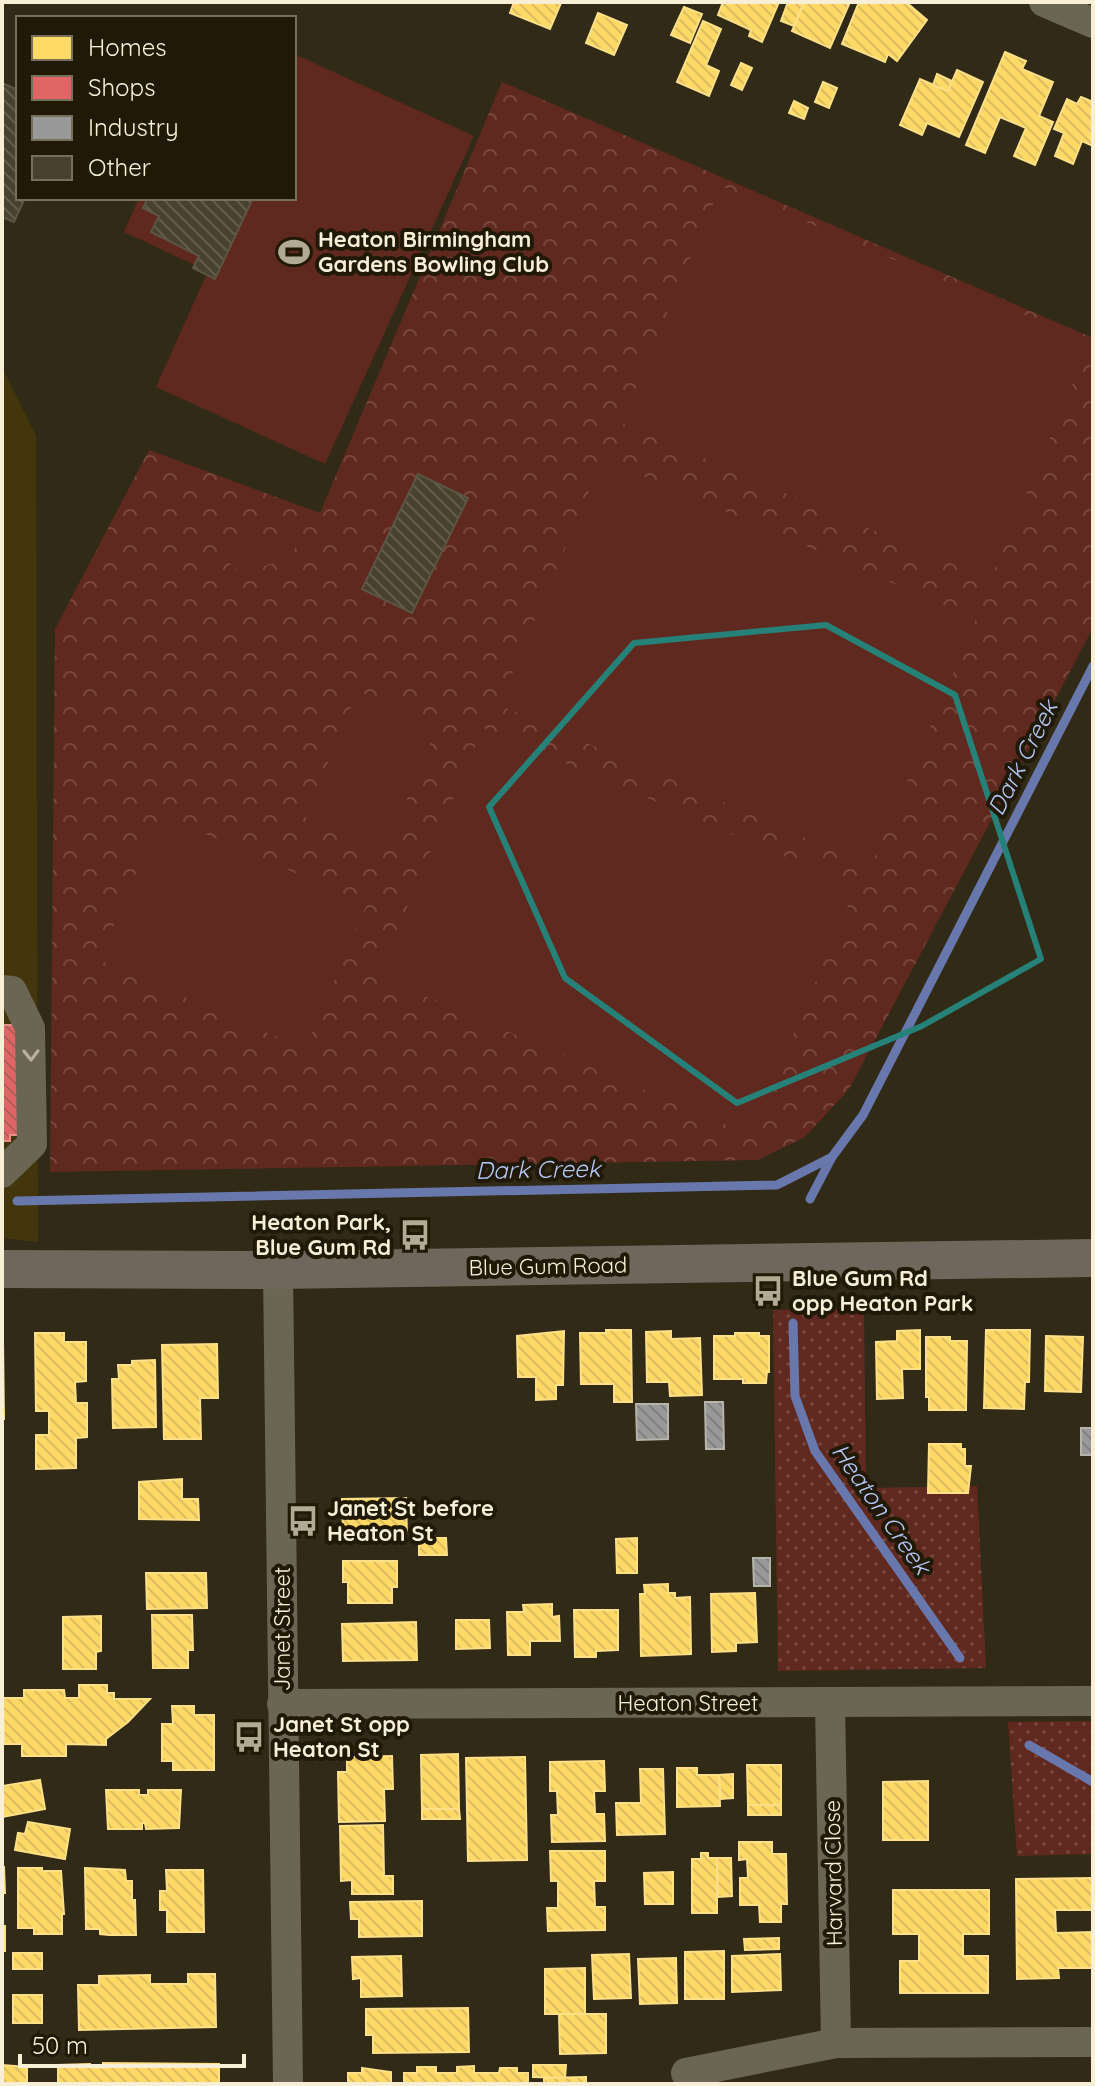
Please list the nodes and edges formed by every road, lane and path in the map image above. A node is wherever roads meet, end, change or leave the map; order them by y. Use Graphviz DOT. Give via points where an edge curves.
graph roads {
  1 [pos="1044,2"];
  2 [pos="1093,23"];
  3 [pos="2,990"];
  4 [pos="2,1173"];
  5 [pos="1093,1258"];
  6 [pos="2,1269"];
  7 [pos="278,1270"];
  8 [pos="1093,1701"];
  9 [pos="830,1703"];
  10 [pos="282,1704"];
  11 [pos="1093,2042"];
  12 [pos="836,2043"];
  13 [pos="686,2073"];
  14 [pos="288,2084"];
  1 -- 2 [label="street"];
  3 -- 4 [label="street, one-way" via="12,991 30,1028 32,1144"];
  5 -- 7 [label="main road, Blue Gum Road"];
  6 -- 7 [label="main road, Blue Gum Road"];
  7 -- 10 [label="street, Janet Street"];
  8 -- 9 [label="street, Heaton Street"];
  9 -- 10 [label="street, Heaton Street"];
  9 -- 12 [label="street, Harvard Close"];
  10 -- 14 [label="street, Janet Street"];
  11 -- 12 [label="street"];
  12 -- 13 [label="street"];
}
